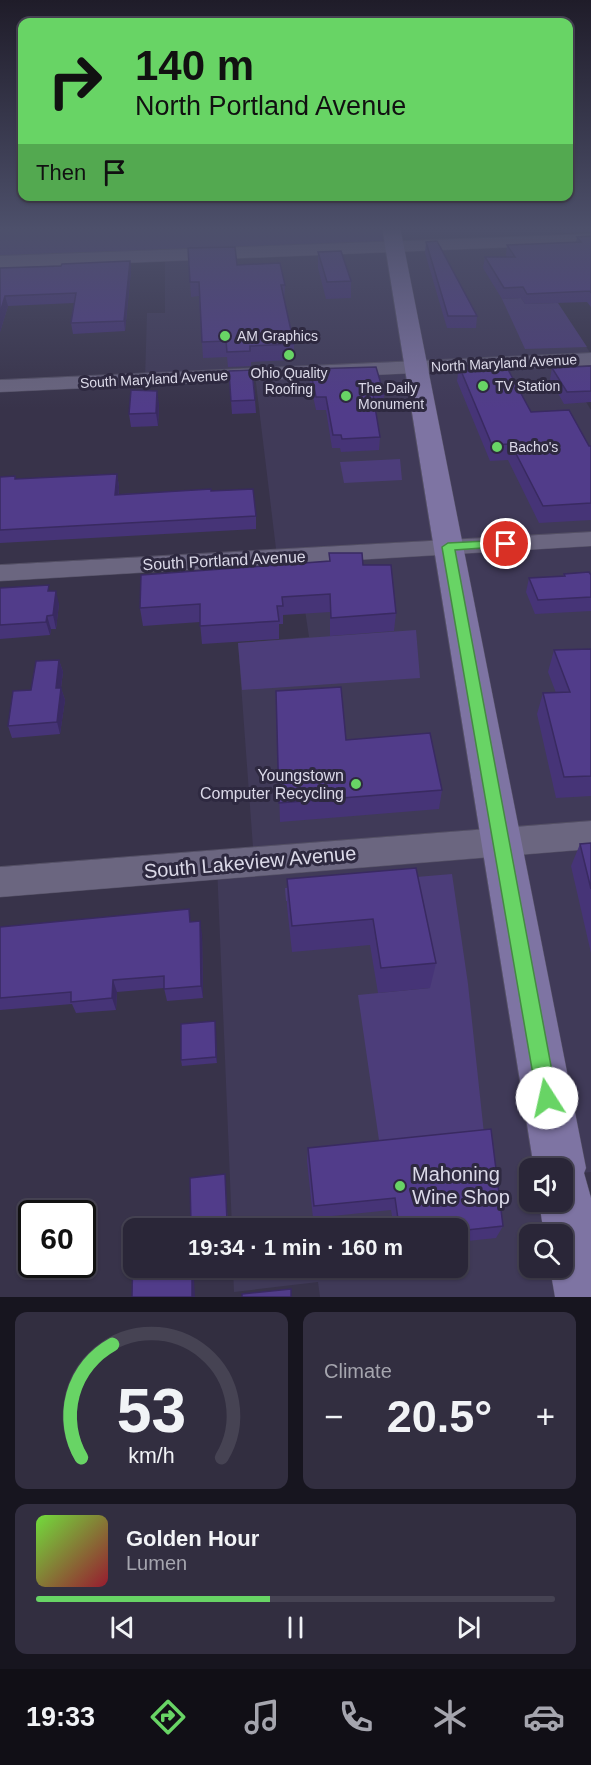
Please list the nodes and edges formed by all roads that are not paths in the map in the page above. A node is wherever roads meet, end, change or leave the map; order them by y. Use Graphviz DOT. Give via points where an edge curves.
graph roads {
  1 [pos="402,288"];
  2 [pos="591,359"];
  3 [pos="417,367"];
  4 [pos="0,386"];
  5 [pos="591,539"];
  6 [pos="448,547"];
  7 [pos="0,573"];
  8 [pos="591,835"];
  9 [pos="501,842"];
  10 [pos="0,882"];
  11 [pos="558,1158"];
  12 [pos="567,1212"];
  13 [pos="583,1297"];
  1 -- 3 [label="main road"];
  2 -- 3 [label="street, North Maryland Avenue"];
  3 -- 4 [label="street, South Maryland Avenue"];
  3 -- 6 [label="main road"];
  5 -- 6 [label="street, South Portland Avenue"];
  6 -- 7 [label="street, South Portland Avenue"];
  6 -- 9 [label="main road"];
  8 -- 9 [label="street, South Lakeview Avenue"];
  9 -- 10 [label="street, South Lakeview Avenue"];
  9 -- 11 [label="main road"];
  12 -- 13 [label="main road"];
}
